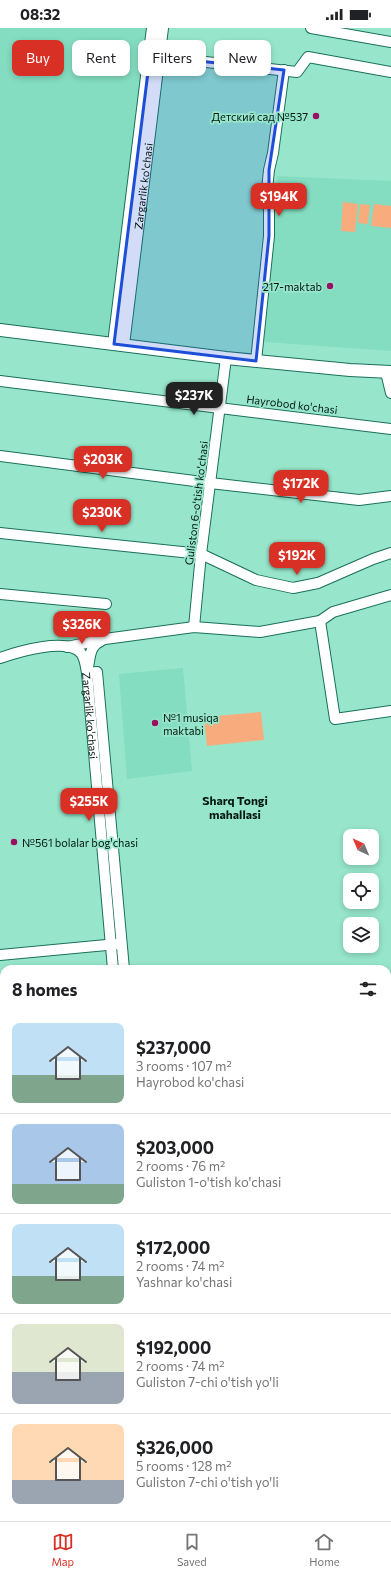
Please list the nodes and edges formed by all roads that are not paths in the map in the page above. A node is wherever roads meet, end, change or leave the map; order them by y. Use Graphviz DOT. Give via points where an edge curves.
graph roads {
  1 [pos="153,28"];
  2 [pos="162,28"];
  3 [pos="312,28"];
  4 [pos="153,40"];
  5 [pos="159,40"];
  6 [pos="391,42"];
  7 [pos="206,62"];
  8 [pos="284,70"];
  9 [pos="391,72"];
  10 [pos="152,76"];
  11 [pos="0,330"];
  12 [pos="118,345"];
  13 [pos="226,358"];
  14 [pos="256,361"];
  15 [pos="388,372"];
  16 [pos="0,382"];
  17 [pos="391,393"];
  18 [pos="220,408"];
  19 [pos="391,429"];
  20 [pos="0,456"];
  21 [pos="210,483"];
  22 [pos="391,496"];
  23 [pos="0,533"];
  24 [pos="201,554"];
  25 [pos="391,554"];
  26 [pos="0,594"];
  27 [pos="391,595"];
  28 [pos="106,604"];
  29 [pos="320,621"];
  30 [pos="194,627"];
  31 [pos="105,639"];
  32 [pos="67,647"];
  33 [pos="0,658"];
  34 [pos="87,673"];
  35 [pos="391,711"];
  36 [pos="122,943"];
  37 [pos="111,944"];
  38 [pos="0,955"];
  39 [pos="113,965"];
  40 [pos="124,965"];
  1 -- 4 [label="main road, Zargarlik ko'chasi"];
  2 -- 5 [label="main road, Zargarlik ko'chasi"];
  3 -- 6 [label="street"];
  7 -- 8 [label="street"];
  8 -- 9 [label="street" via="297,72 308,57"];
  8 -- 14 [label="street" via="273,153 268,170 269,236"];
  10 -- 12 [label="main road, Zargarlik ko'chasi"];
  11 -- 12 [label="main road"];
  12 -- 13 [label="main road"];
  13 -- 14 [label="main road"];
  13 -- 18 [label="street, Guliston 6-o'tish ko'chasi"];
  14 -- 15 [label="main road"];
  15 -- 17 [label="street"];
  16 -- 18 [label="street, Hayrobod ko'chasi"];
  18 -- 19 [label="street, Hayrobod ko'chasi"];
  18 -- 21 [label="street, Guliston 6-o'tish ko'chasi"];
  20 -- 21 [label="street"];
  21 -- 22 [label="street" via="359,500"];
  21 -- 24 [label="street, Guliston 6-o'tish ko'chasi"];
  23 -- 24 [label="street"];
  24 -- 25 [label="street" via="256,580 293,588 318,584 373,559"];
  24 -- 30 [label="street, Guliston 6-o'tish ko'chasi"];
  26 -- 28 [label="street"];
  27 -- 29 [label="street" via="333,612"];
  29 -- 30 [label="street" via="260,632"];
  29 -- 35 [label="street" via="335,719"];
  30 -- 31 [label="street"];
  31 -- 32 [label="street"];
  31 -- 34 [label="street" via="94,646"];
  32 -- 33 [label="street" via="39,647"];
  32 -- 34 [label="street" via="82,654"];
  34 -- 36 [label="street, Zargarlik ko'chasi" via="97,672"];
  34 -- 37 [label="street, Zargarlik ko'chasi"];
  36 -- 37 [label="street"];
  36 -- 40 [label="street, Zargarlik ko'chasi"];
  37 -- 38 [label="street"];
  37 -- 39 [label="street, Zargarlik ko'chasi"];
}
